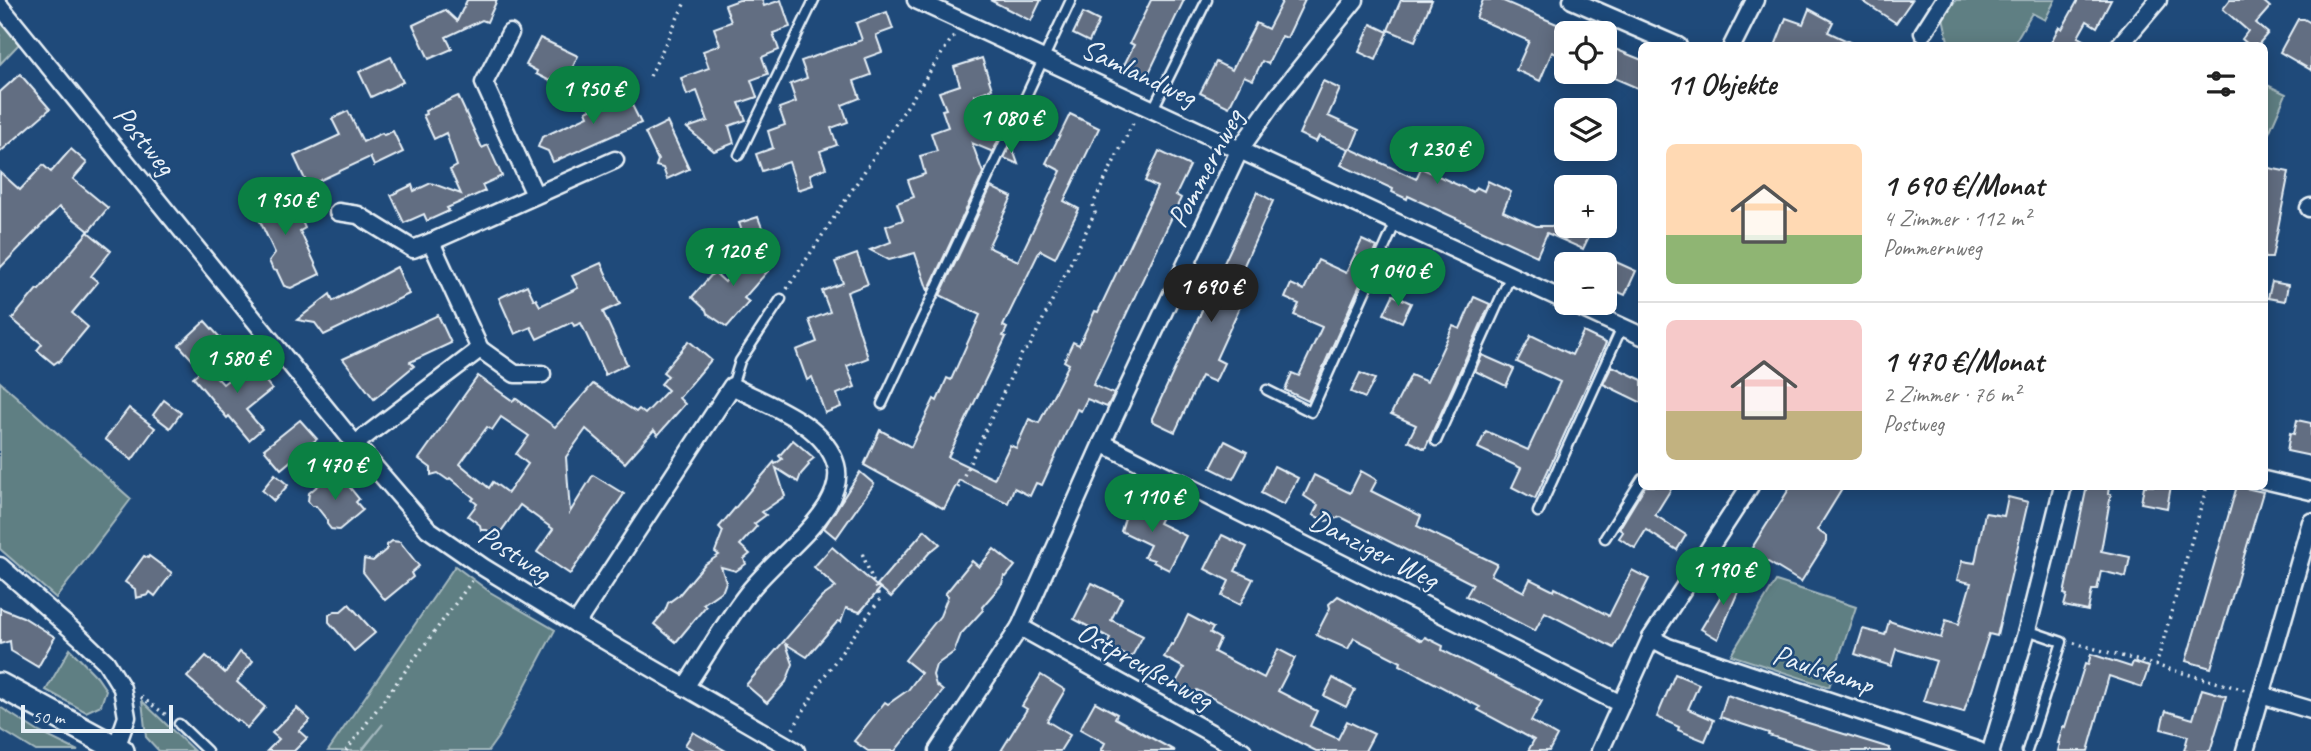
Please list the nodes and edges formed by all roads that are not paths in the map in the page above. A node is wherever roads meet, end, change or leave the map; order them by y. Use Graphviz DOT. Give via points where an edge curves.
graph roads {
  1 [pos="814,0"];
  2 [pos="916,0"];
  3 [pos="1071,0"];
  4 [pos="1207,0"];
  5 [pos="1355,0"];
  6 [pos="1755,0"];
  7 [pos="1944,0"];
  8 [pos="2158,0"];
  9 [pos="1580,1"];
  10 [pos="0,6"];
  11 [pos="510,33"];
  12 [pos="1923,33"];
  13 [pos="1669,42"];
  14 [pos="1734,42"];
  15 [pos="2122,42"];
  16 [pos="1043,58"];
  17 [pos="1148,107"];
  18 [pos="1240,149"];
  19 [pos="739,155"];
  20 [pos="615,160"];
  21 [pos="535,195"];
  22 [pos="338,212"];
  23 [pos="1396,222"];
  24 [pos="431,242"];
  25 [pos="1511,275"];
  26 [pos="1554,295"];
  27 [pos="781,299"];
  28 [pos="1596,315"];
  29 [pos="1622,327"];
  30 [pos="1638,334"];
  31 [pos="480,349"];
  32 [pos="542,374"];
  33 [pos="732,386"];
  34 [pos="1267,390"];
  35 [pos="882,404"];
  36 [pos="1436,442"];
  37 [pos="1102,443"];
  38 [pos="355,444"];
  39 [pos="2268,481"];
  40 [pos="1638,485"];
  41 [pos="1747,490"];
  42 [pos="2062,490"];
  43 [pos="2311,491"];
  44 [pos="1538,512"];
  45 [pos="2311,522"];
  46 [pos="1605,538"];
  47 [pos="0,566"];
  48 [pos="576,624"];
  49 [pos="1020,627"];
  50 [pos="2027,630"];
  51 [pos="1651,638"];
  52 [pos="0,685"];
  53 [pos="685,687"];
  54 [pos="2261,695"];
  55 [pos="1621,704"];
  56 [pos="2311,710"];
  57 [pos="180,724"];
  58 [pos="791,747"];
  59 [pos="119,749"];
  60 [pos="207,751"];
  61 [pos="938,751"];
  62 [pos="1243,751"];
  63 [pos="1600,751"];
  64 [pos="1979,751"];
  65 [pos="1991,751"];
  66 [pos="2027,751"];
  67 [pos="2245,751"];
  1 -- 19 [label="lane"];
  2 -- 16 [label="street, Samlandweg"];
  3 -- 16 [label="lane"];
  4 -- 17 [label="lane"];
  5 -- 18 [label="street, Pommernweg"];
  6 -- 14 [label="street"];
  7 -- 12 [label="street"];
  8 -- 15 [label="street"];
  9 -- 13 [label="street"];
  10 -- 38 [label="street, Postweg"];
  11 -- 21 [label="street" via="484,83"];
  16 -- 17 [label="street, Samlandweg"];
  16 -- 35 [label="lane"];
  17 -- 18 [label="street, Samlandweg"];
  18 -- 23 [label="street, Samlandweg"];
  18 -- 37 [label="street, Pommernweg"];
  20 -- 21 [label="street"];
  21 -- 24 [label="street"];
  22 -- 24 [label="street" via="358,215 413,249"];
  23 -- 25 [label="street, Samlandweg"];
  23 -- 34 [label="lane" via="1311,412"];
  24 -- 31 [label="street"];
  25 -- 26 [label="street, Samlandweg"];
  25 -- 36 [label="lane"];
  27 -- 33 [label="lane" via="740,361"];
  28 -- 29 [label="street, Samlandweg"];
  29 -- 30 [label="street, Samlandweg"];
  29 -- 44 [label="lane"];
  31 -- 32 [label="street" via="515,374"];
  31 -- 38 [label="street"];
  33 -- 48 [label="street"];
  33 -- 53 [label="street" via="816,435 837,467 836,487 807,530 750,590"];
  37 -- 49 [label="street, Pommernweg"];
  37 -- 55 [label="street, Danziger Weg"];
  38 -- 48 [label="street, Postweg" via="428,529"];
  39 -- 43 [label="street"];
  40 -- 46 [label="lane"];
  41 -- 51 [label="street"];
  42 -- 50 [label="street"];
  45 -- 54 [label="street"];
  47 -- 59 [label="street" via="106,662 122,688 127,717"];
  48 -- 53 [label="street, Postweg"];
  49 -- 61 [label="street, Pommernweg"];
  49 -- 62 [label="street, Ostpreußenweg"];
  50 -- 65 [label="street"];
  50 -- 66 [label="lane" via="2062,642"];
  51 -- 55 [label="street"];
  51 -- 64 [label="street, Paulskamp"];
  52 -- 59 [label="street"];
  53 -- 58 [label="street, Postweg"];
  54 -- 56 [label="street"];
  54 -- 67 [label="street"];
  55 -- 63 [label="street"];
  57 -- 60 [label="lane"];
}
